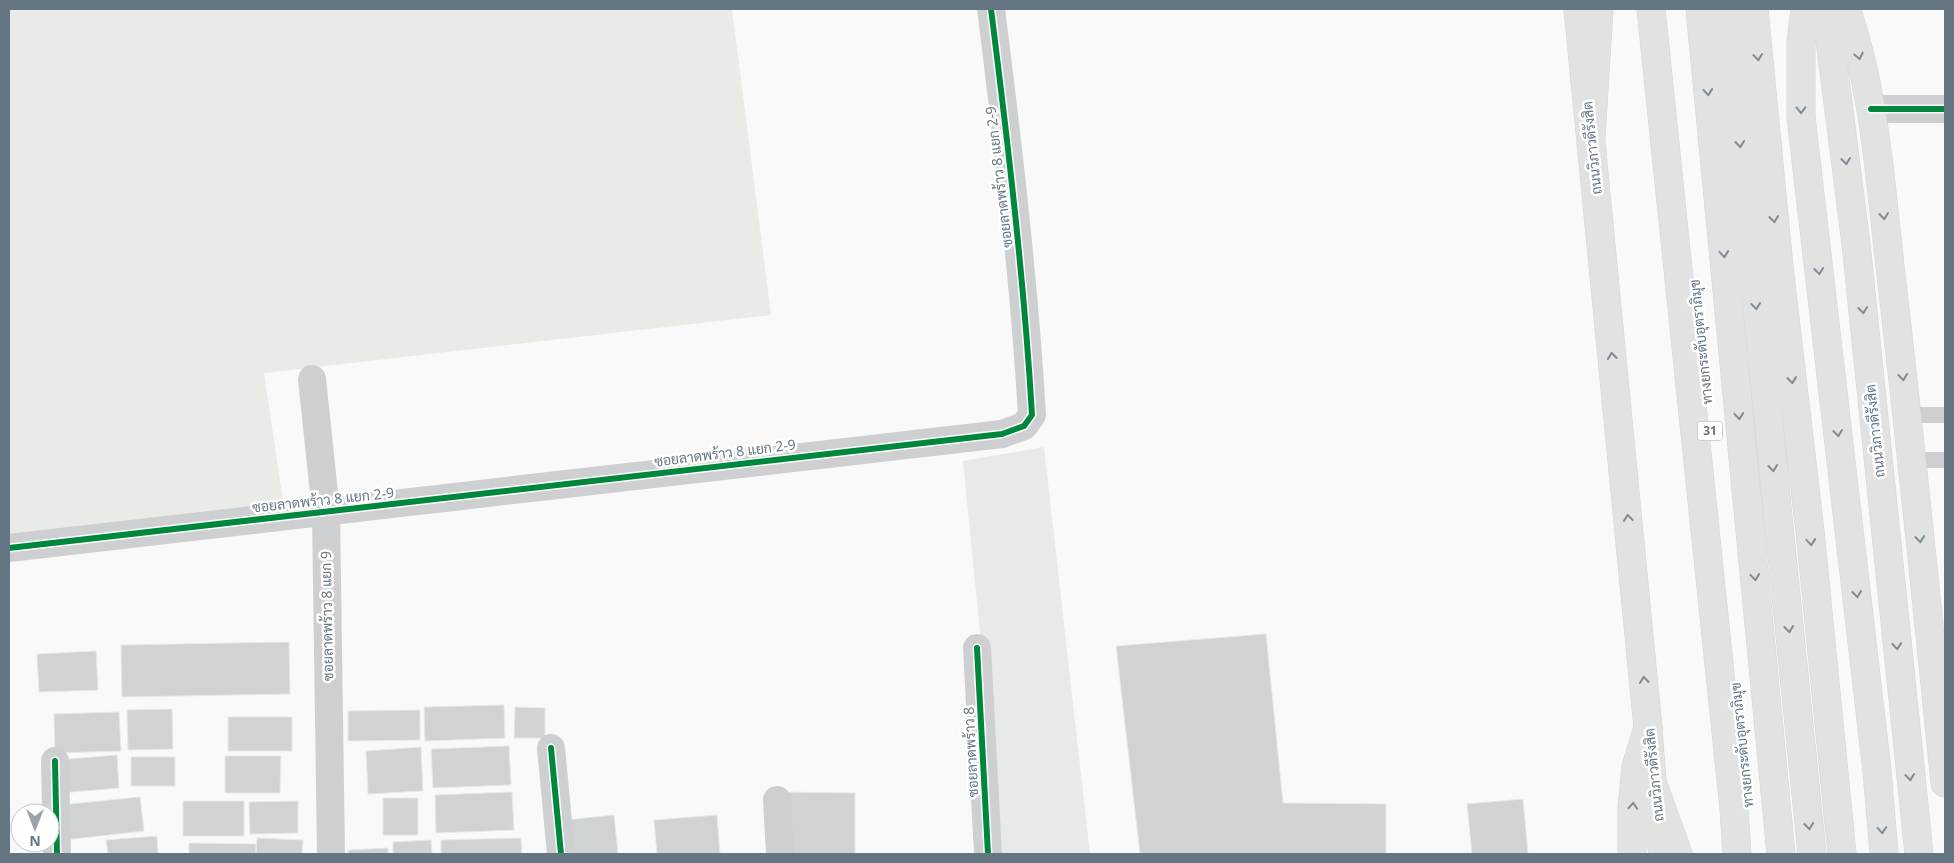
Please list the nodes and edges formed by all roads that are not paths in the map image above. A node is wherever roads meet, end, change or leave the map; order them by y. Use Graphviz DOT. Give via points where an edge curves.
graph roads {
  1 [pos="991,9"];
  2 [pos="1578,9"];
  3 [pos="1599,9"];
  4 [pos="1651,9"];
  5 [pos="1668,9"];
  6 [pos="1700,9"];
  7 [pos="1727,9"];
  8 [pos="1754,9"];
  9 [pos="1805,9"];
  10 [pos="1826,9"];
  11 [pos="1846,9"];
  12 [pos="1945,109"];
  13 [pos="1871,110"];
  14 [pos="1591,138"];
  15 [pos="312,379"];
  16 [pos="1908,415"];
  17 [pos="1945,415"];
  18 [pos="1912,460"];
  19 [pos="1945,460"];
  20 [pos="326,512"];
  21 [pos="9,548"];
  22 [pos="977,648"];
  23 [pos="1648,728"];
  24 [pos="551,748"];
  25 [pos="55,761"];
  26 [pos="1652,782"];
  27 [pos="1945,783"];
  28 [pos="777,800"];
  29 [pos="57,854"];
  30 [pos="331,854"];
  31 [pos="561,854"];
  32 [pos="780,854"];
  33 [pos="988,854"];
  34 [pos="1632,854"];
  35 [pos="1663,854"];
  36 [pos="1678,854"];
  37 [pos="1737,854"];
  38 [pos="1752,854"];
  39 [pos="1781,854"];
  40 [pos="1812,854"];
  41 [pos="1842,854"];
  42 [pos="1884,854"];
  43 [pos="1919,854"];
  1 -- 20 [label="street, ซอยลาดพร้าว 8 แยก 2-9" via="1027,327 1032,415 1024,426 1002,434"];
  2 -- 14 [label="main road, ถนนวิภาวดีรังสิต"];
  3 -- 14 [label="main road"];
  4 -- 37 [label="main road, 31"];
  5 -- 38 [label="main road, ทางยกระดับอุตราภิมุข / 31"];
  6 -- 39 [label="main road, ทางยกระดับอุตราภิมุข / 31, one-way"];
  7 -- 40 [label="main road, one-way"];
  8 -- 41 [label="main road, one-way"];
  9 -- 42 [label="main road, one-way" via="1801,42 1801,117"];
  10 -- 43 [label="main road, ถนนวิภาวดีรังสิต, one-way" via="1856,244"];
  11 -- 13 [label="main road, one-way"];
  12 -- 13 [label="street"];
  13 -- 16 [label="main road, one-way"];
  23 -- 14 [label="main road, ถนนวิภาวดีรังสิต, one-way"];
  15 -- 20 [label="street, ซอยลาดพร้าว 8 แยก 9"];
  16 -- 17 [label="lane"];
  16 -- 18 [label="main road"];
  18 -- 19 [label="lane"];
  18 -- 27 [label="main road, one-way"];
  20 -- 21 [label="street, ซอยลาดพร้าว 8 แยก 2-9"];
  20 -- 30 [label="street, ซอยลาดพร้าว 8 แยก 9"];
  22 -- 33 [label="street, ซอยลาดพร้าว 8"];
  23 -- 26 [label="main road, ถนนวิภาวดีรังสิต"];
  34 -- 23 [label="main road, one-way" via="1636,766"];
  24 -- 31 [label="street"];
  25 -- 29 [label="street"];
  26 -- 35 [label="main road, ถนนวิภาวดีรังสิต"];
  26 -- 36 [label="main road"];
  28 -- 32 [label="street"];
}
